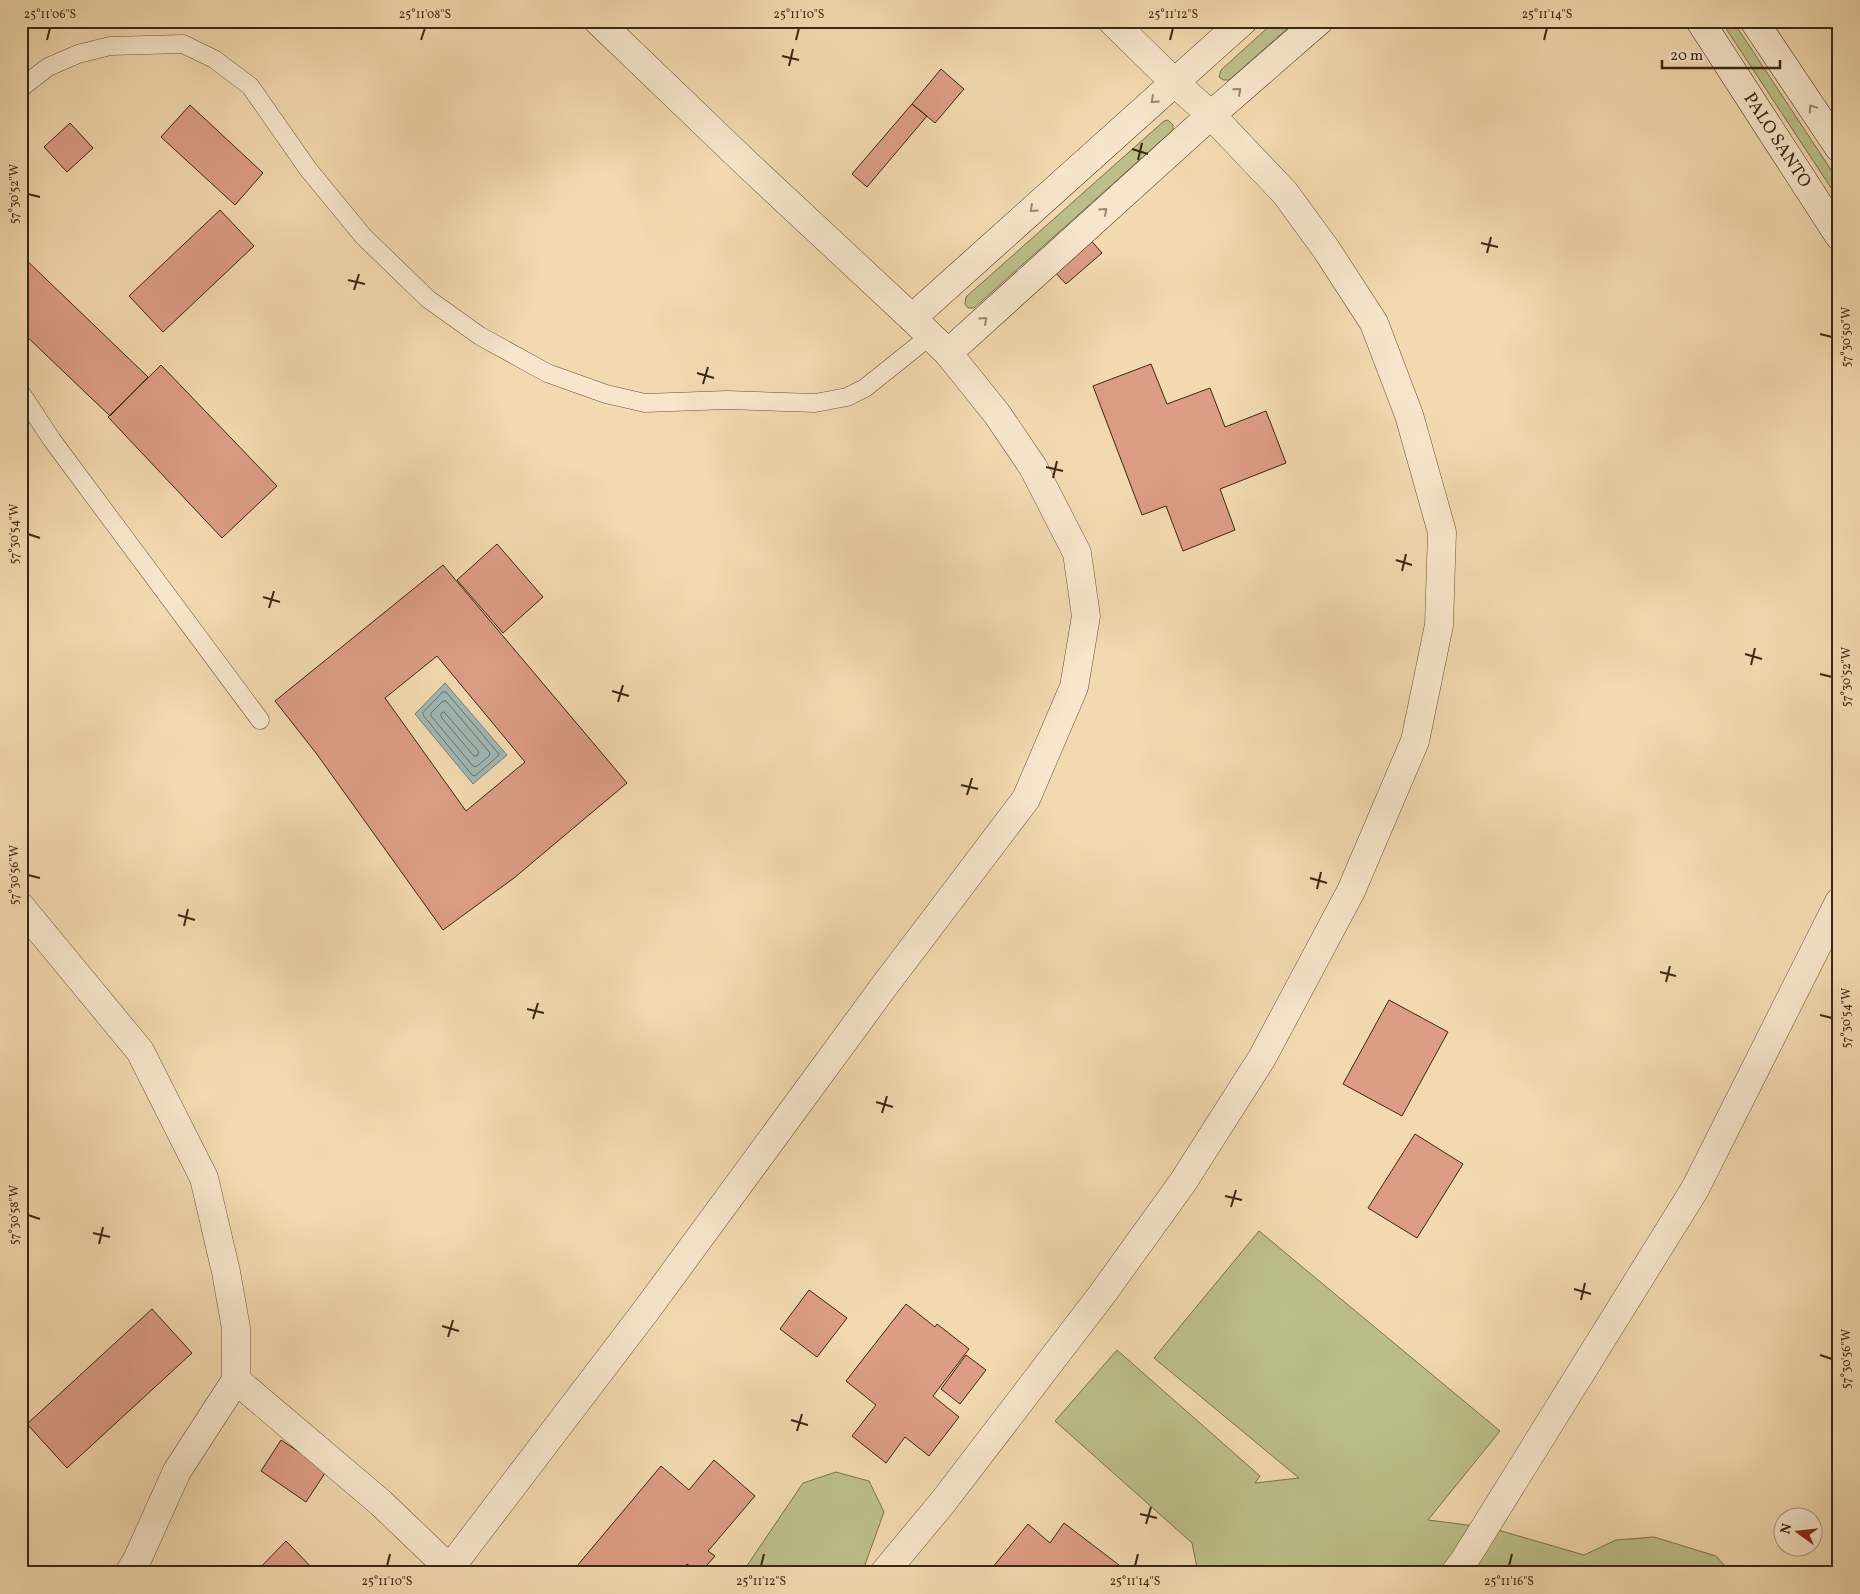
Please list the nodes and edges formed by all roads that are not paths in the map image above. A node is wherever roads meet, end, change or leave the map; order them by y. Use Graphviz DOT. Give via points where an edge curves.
graph roads {
  1 [pos="598,21"];
  2 [pos="1112,21"];
  3 [pos="1243,21"];
  4 [pos="1319,21"];
  5 [pos="1700,21"];
  6 [pos="1754,21"];
  7 [pos="1174,82"];
  8 [pos="21,88"];
  9 [pos="1211,115"];
  10 [pos="1839,148"];
  11 [pos="1839,236"];
  12 [pos="930,336"];
  13 [pos="21,393"];
  14 [pos="260,720"];
  15 [pos="1839,902"];
  16 [pos="21,908"];
  17 [pos="236,1380"];
  18 [pos="1465,1569"];
  19 [pos="452,1570"];
  20 [pos="129,1573"];
  21 [pos="884,1573"];
  1 -- 12 [label="street"];
  2 -- 7 [label="street"];
  3 -- 7 [label="street"];
  9 -- 4 [label="street, one-way"];
  5 -- 11 [label="street, PALO SANTO"];
  10 -- 6 [label="street, one-way"];
  7 -- 9 [label="street"];
  7 -- 12 [label="street, one-way"];
  8 -- 12 [label="lane" via="48,67 78,54 110,46 183,44 214,59 250,86 308,169 363,236 428,299 480,336 547,372 606,394 645,403 726,400 816,403 839,399 865,388"];
  12 -- 9 [label="street, one-way"];
  9 -- 21 [label="street" via="1284,193 1326,249 1374,323 1409,415 1442,532 1439,625 1415,741 1351,891 1262,1058 1183,1182 1103,1293 943,1502"];
  12 -- 19 [label="street" via="997,414 1033,467 1077,553 1086,616 1074,687 1026,799"];
  13 -- 14 [label="lane" via="110,520"];
  15 -- 18 [label="street" via="1695,1189"];
  16 -- 17 [label="street" via="140,1051 204,1178 236,1328"];
  17 -- 19 [label="street" via="380,1503"];
  17 -- 20 [label="street" via="177,1471"];
}
